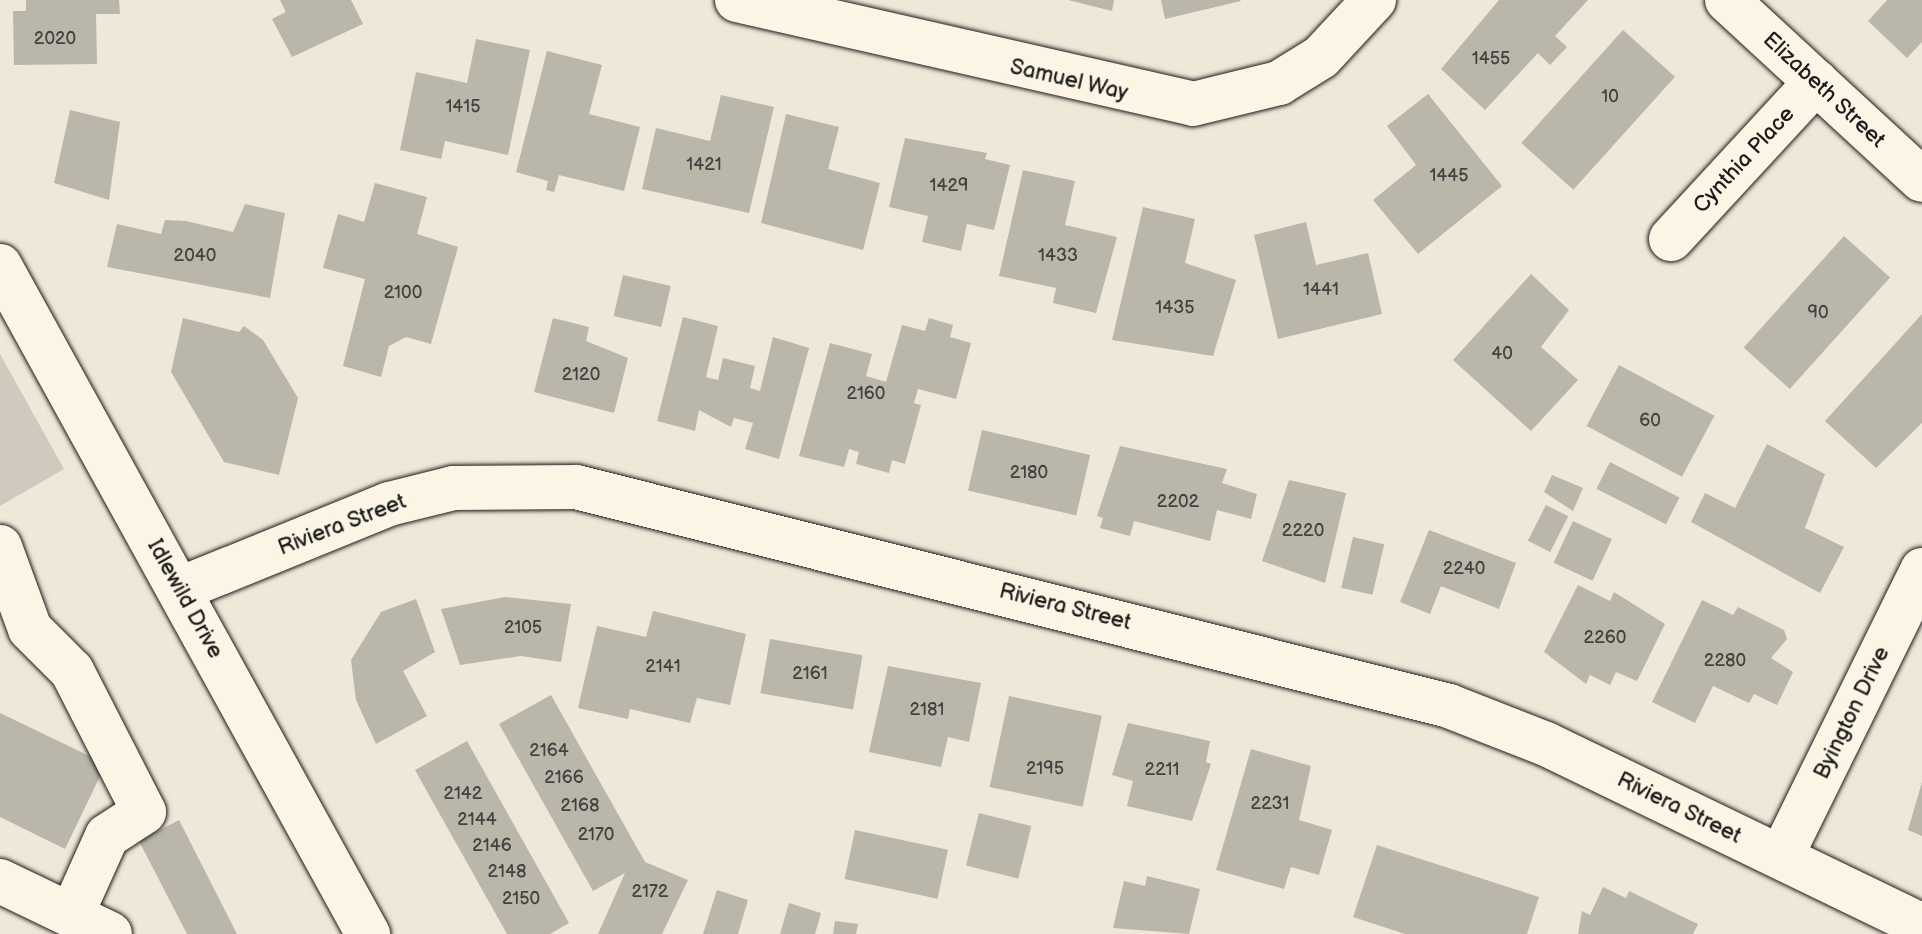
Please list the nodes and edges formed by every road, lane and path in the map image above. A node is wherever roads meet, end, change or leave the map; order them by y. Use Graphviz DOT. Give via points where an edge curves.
graph roads {
  1 [pos="737,0"];
  2 [pos="1374,0"];
  3 [pos="1727,0"];
  4 [pos="835,12"];
  5 [pos="1816,82"];
  6 [pos="1922,180"];
  7 [pos="1671,239"];
  8 [pos="7,295"];
  9 [pos="0,547"];
  10 [pos="1922,570"];
  11 [pos="180,589"];
  12 [pos="1781,857"];
  13 [pos="0,881"];
  14 [pos="91,924"];
  15 [pos="1922,926"];
  16 [pos="368,934"];
  1 -- 4 [label="street, Samuel Way"];
  2 -- 4 [label="street, Samuel Way" via="1321,57 1279,83 1193,104"];
  3 -- 5 [label="street, Elizabeth Street"];
  5 -- 6 [label="street, Elizabeth Street"];
  5 -- 7 [label="street, Cynthia Place"];
  8 -- 11 [label="street, Idlewild Drive"];
  9 -- 14 [label="street" via="30,629 72,671 144,812 107,836"];
  10 -- 12 [label="street, Byington Drive"];
  11 -- 12 [label="street, Riviera Street" via="389,504 453,488 576,487 1449,706 1546,744"];
  11 -- 16 [label="street, Idlewild Drive"];
  12 -- 15 [label="street, Riviera Street"];
  13 -- 14 [label="street"];
}
